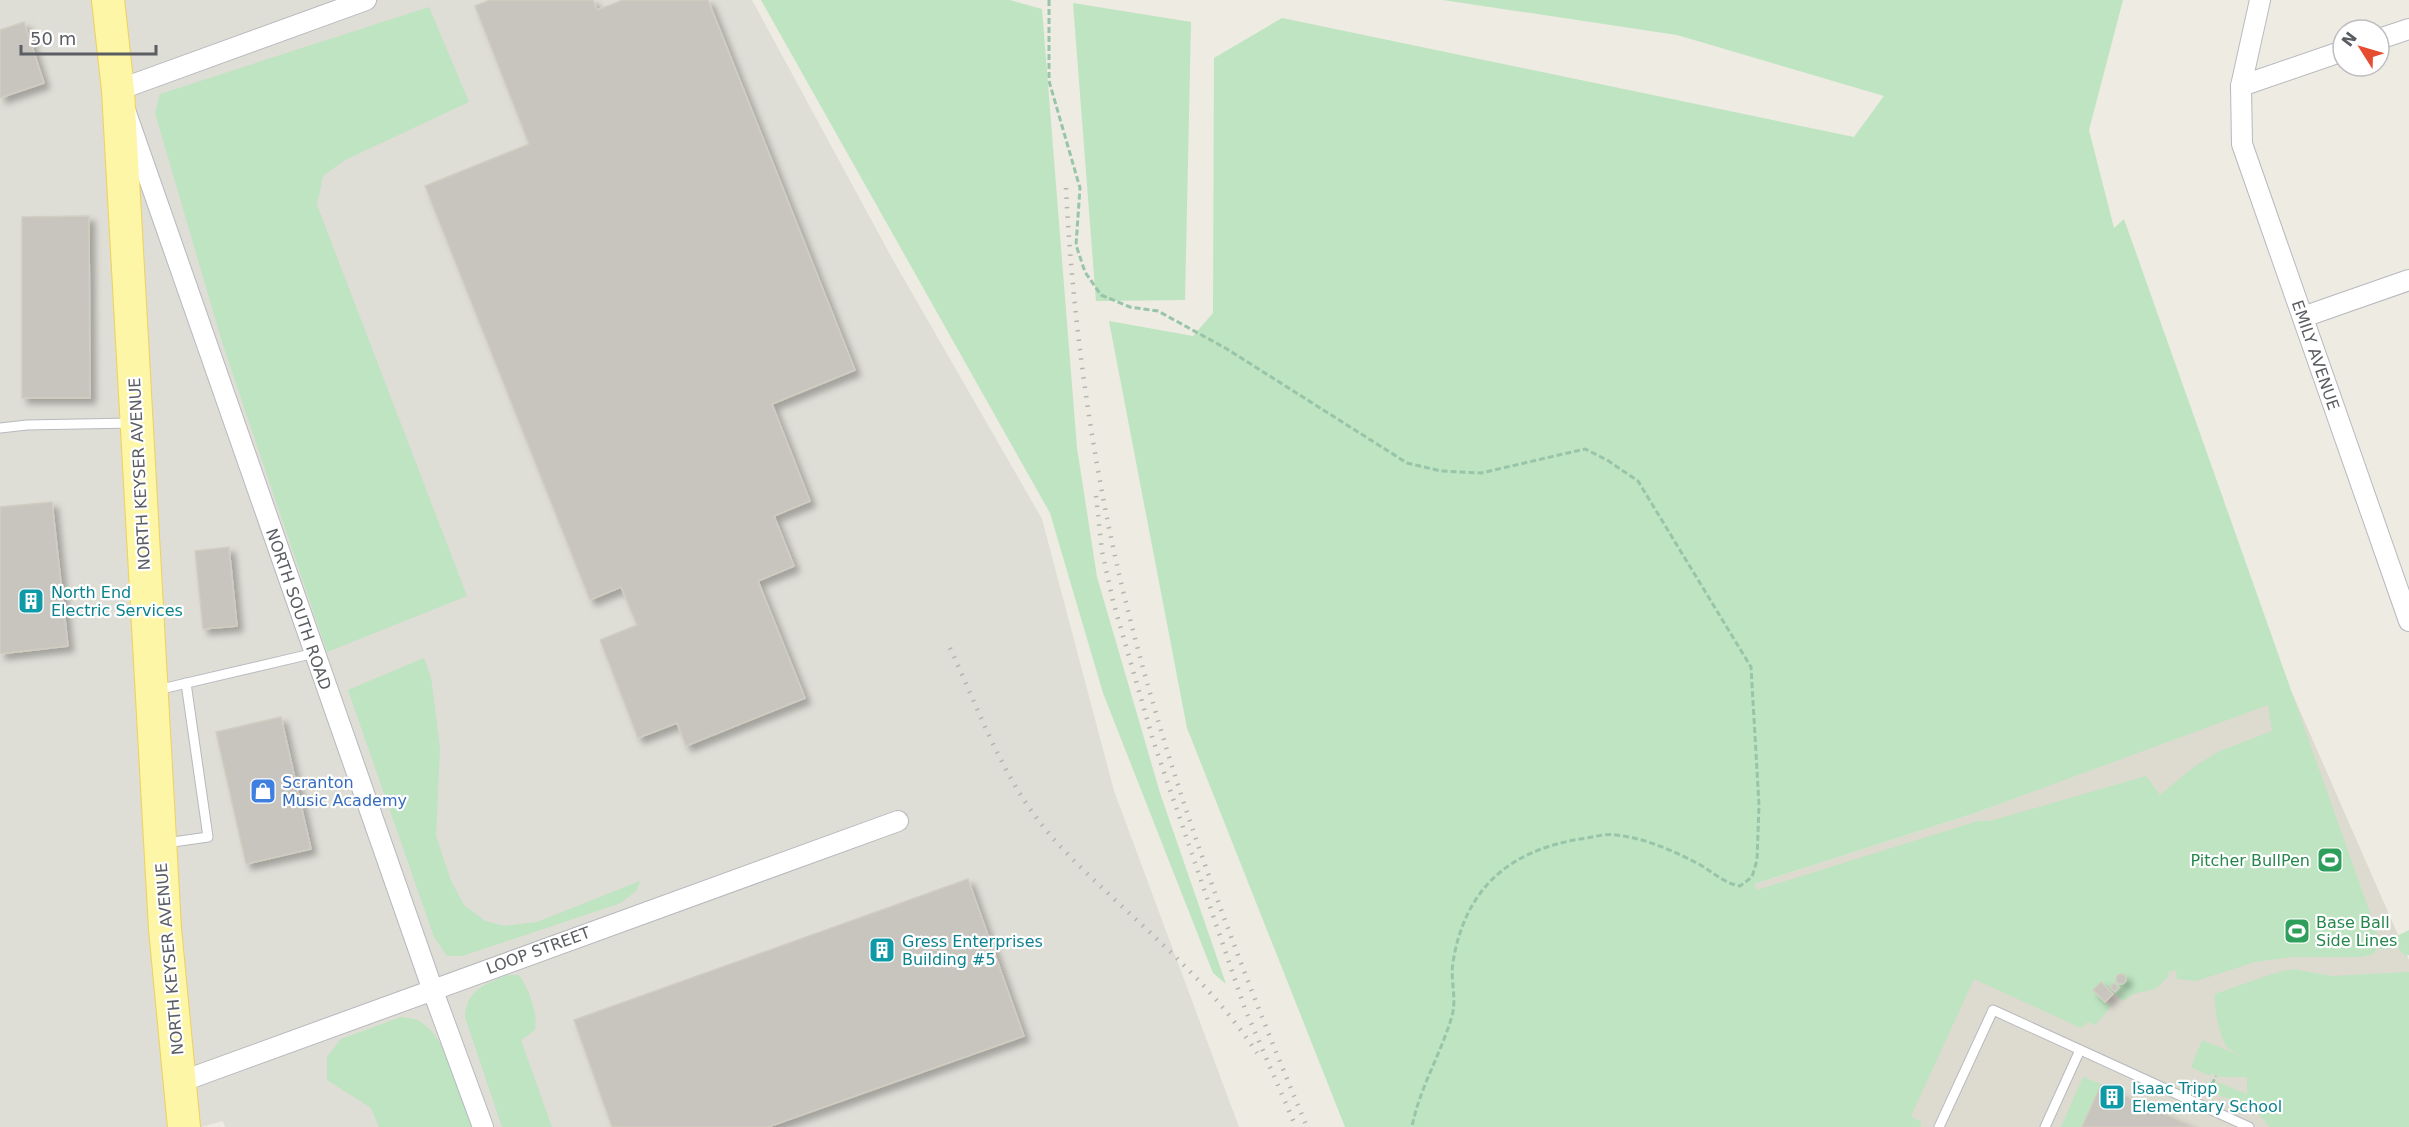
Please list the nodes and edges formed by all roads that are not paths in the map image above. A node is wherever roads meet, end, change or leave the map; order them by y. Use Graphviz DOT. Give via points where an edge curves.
graph roads {
  1 [pos="108,0"];
  2 [pos="366,0"];
  3 [pos="2260,0"];
  4 [pos="2409,29"];
  5 [pos="2391,35"];
  6 [pos="2331,55"];
  7 [pos="2241,86"];
  8 [pos="118,90"];
  9 [pos="2409,280"];
  10 [pos="2303,317"];
  11 [pos="136,423"];
  12 [pos="0,428"];
  13 [pos="2409,621"];
  14 [pos="315,652"];
  15 [pos="186,683"];
  16 [pos="152,692"];
  17 [pos="898,821"];
  18 [pos="160,844"];
  19 [pos="432,989"];
  20 [pos="2080,1050"];
  21 [pos="180,1082"];
  22 [pos="184,1127"];
  23 [pos="483,1127"];
  24 [pos="1939,1127"];
  25 [pos="2045,1127"];
  26 [pos="2249,1127"];
  1 -- 8 [label="main road, NORTH KEYSER AVENUE"];
  2 -- 8 [label="street"];
  3 -- 7 [label="street, EMILY AVENUE"];
  4 -- 5 [label="street"];
  6 -- 7 [label="street"];
  7 -- 10 [label="street, EMILY AVENUE" via="2242,144"];
  8 -- 11 [label="main road, NORTH KEYSER AVENUE"];
  8 -- 14 [label="street, NORTH SOUTH ROAD"];
  9 -- 10 [label="street"];
  10 -- 13 [label="street, EMILY AVENUE"];
  11 -- 12 [label="lane" via="27,424"];
  11 -- 16 [label="main road, NORTH KEYSER AVENUE"];
  14 -- 15 [label="lane"];
  14 -- 19 [label="street, NORTH SOUTH ROAD"];
  15 -- 16 [label="lane"];
  15 -- 18 [label="lane" via="208,837"];
  16 -- 18 [label="main road, NORTH KEYSER AVENUE"];
  17 -- 19 [label="street, LOOP STREET"];
  18 -- 21 [label="main road, NORTH KEYSER AVENUE"];
  19 -- 21 [label="street, LOOP STREET"];
  19 -- 23 [label="street, NORTH SOUTH ROAD"];
  20 -- 24 [label="lane" via="1993,1010"];
  20 -- 25 [label="lane"];
  20 -- 26 [label="lane"];
  21 -- 22 [label="main road, NORTH KEYSER AVENUE"];
}
